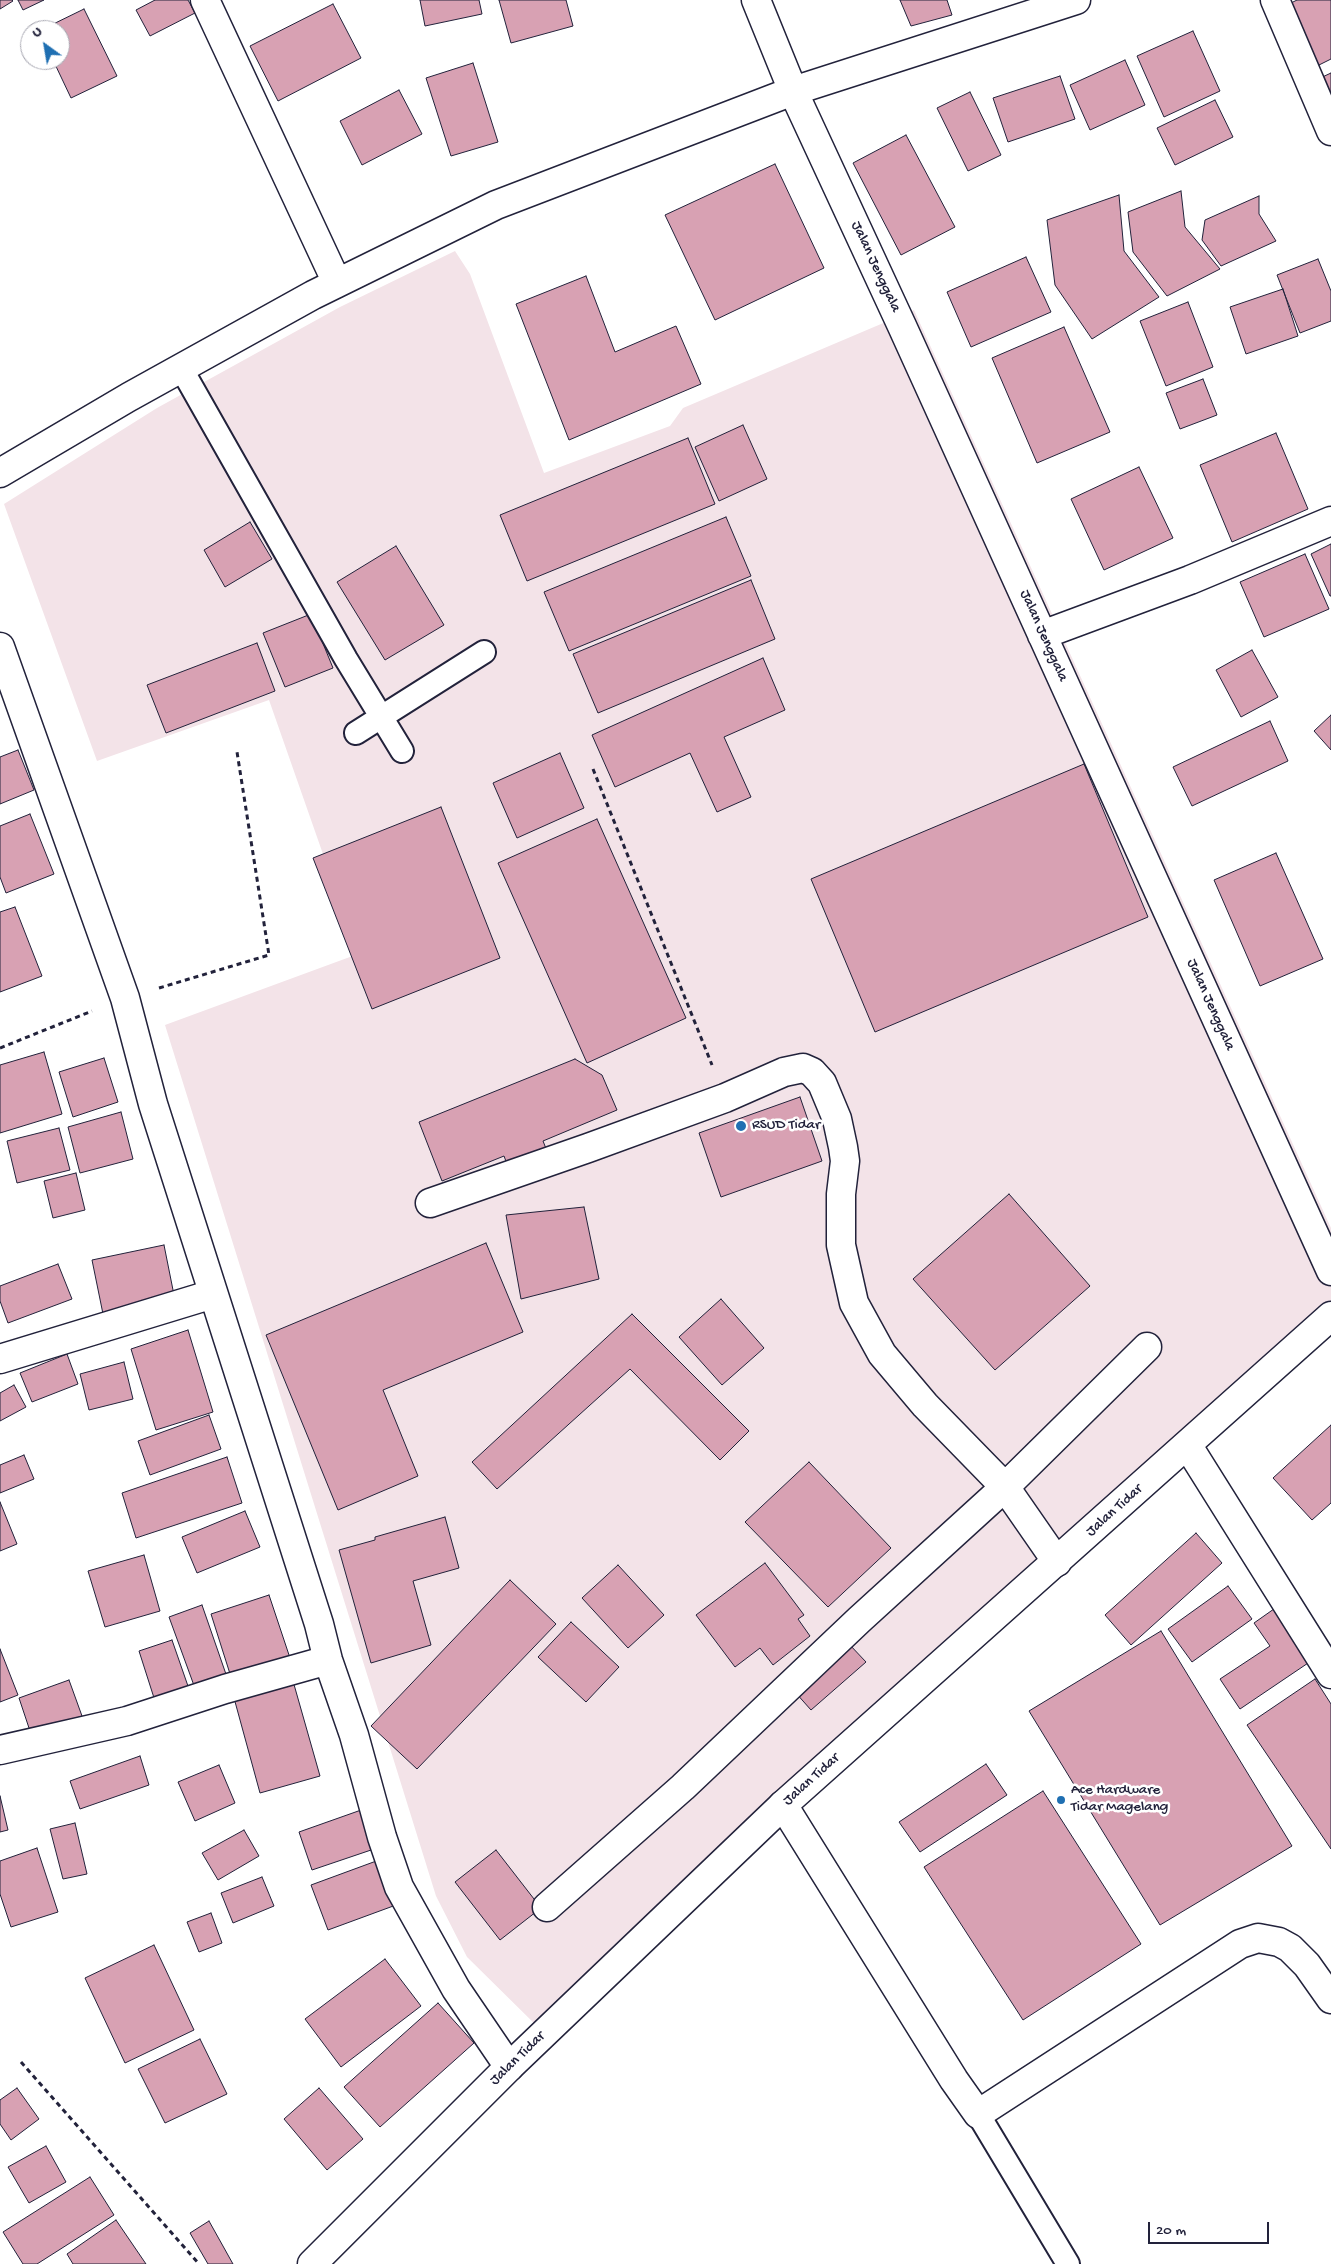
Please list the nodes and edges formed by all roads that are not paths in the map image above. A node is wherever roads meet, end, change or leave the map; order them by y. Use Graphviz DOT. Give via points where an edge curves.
graph roads {
  1 [pos="205,0"];
  2 [pos="756,0"];
  3 [pos="1076,0"];
  4 [pos="1275,0"];
  5 [pos="793,91"];
  6 [pos="1331,131"];
  7 [pos="337,284"];
  8 [pos="181,368"];
  9 [pos="0,473"];
  10 [pos="1331,522"];
  11 [pos="1042,635"];
  12 [pos="0,647"];
  13 [pos="484,652"];
  14 [pos="381,718"];
  15 [pos="356,733"];
  16 [pos="402,751"];
  17 [pos="430,1203"];
  18 [pos="1331,1271"];
  19 [pos="213,1294"];
  20 [pos="1331,1316"];
  21 [pos="1147,1348"];
  22 [pos="0,1359"];
  23 [pos="1188,1446"];
  24 [pos="1004,1487"];
  25 [pos="1057,1562"];
  26 [pos="328,1660"];
  27 [pos="1331,1674"];
  28 [pos="0,1750"];
  29 [pos="783,1805"];
  30 [pos="547,1907"];
  31 [pos="1331,1999"];
  32 [pos="509,2067"];
  33 [pos="978,2114"];
  34 [pos="312,2264"];
  35 [pos="1068,2264"];
  1 -- 7 [label="street"];
  2 -- 5 [label="street, Jalan Jenggala"];
  3 -- 5 [label="street"];
  4 -- 6 [label="street"];
  5 -- 7 [label="street" via="496,205"];
  5 -- 11 [label="street, Jalan Jenggala"];
  7 -- 8 [label="street"];
  8 -- 9 [label="street"];
  8 -- 14 [label="lane"];
  10 -- 11 [label="street" via="1190,580"];
  11 -- 18 [label="street, Jalan Jenggala"];
  12 -- 19 [label="street" via="125,998 152,1104"];
  13 -- 14 [label="lane"];
  14 -- 15 [label="lane"];
  14 -- 16 [label="lane"];
  17 -- 24 [label="street" via="725,1098 784,1072 803,1068 812,1072 822,1083 837,1119 843,1147 841,1246 854,1303 882,1354 925,1405"];
  19 -- 22 [label="street"];
  19 -- 26 [label="street"];
  20 -- 23 [label="street, Jalan Tidar"];
  21 -- 24 [label="street"];
  23 -- 25 [label="street, Jalan Tidar"];
  23 -- 27 [label="street"];
  24 -- 25 [label="street"];
  24 -- 30 [label="street" via="683,1787"];
  25 -- 29 [label="street, Jalan Tidar"];
  26 -- 28 [label="street" via="128,1720"];
  26 -- 32 [label="street" via="399,1886 456,1989"];
  29 -- 32 [label="street, Jalan Tidar"];
  29 -- 33 [label="street"];
  31 -- 33 [label="street" via="1290,1948 1258,1938 1240,1944"];
  32 -- 34 [label="street, Jalan Tidar"];
  33 -- 35 [label="lane"];
}
